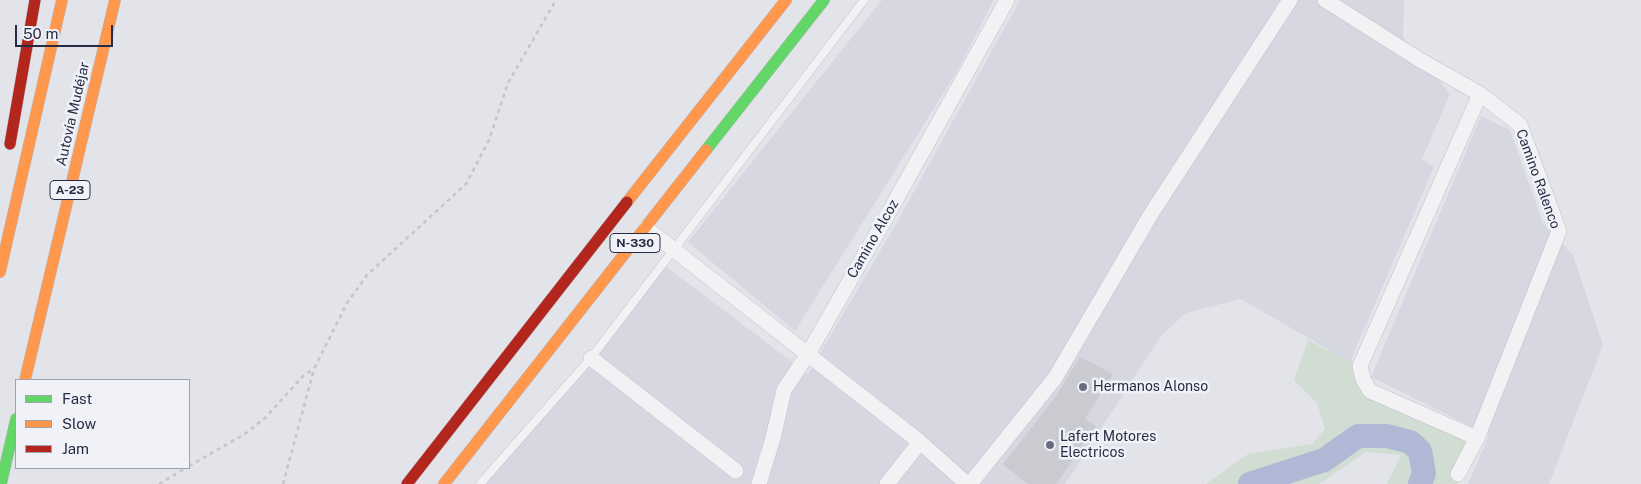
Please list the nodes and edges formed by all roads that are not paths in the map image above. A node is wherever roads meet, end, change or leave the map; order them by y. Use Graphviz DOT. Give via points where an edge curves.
graph roads {
  1 [pos="35,0"];
  2 [pos="62,0"];
  3 [pos="116,0"];
  4 [pos="786,0"];
  5 [pos="824,0"];
  6 [pos="864,0"];
  7 [pos="1007,0"];
  8 [pos="1290,0"];
  9 [pos="1325,0"];
  10 [pos="1480,94"];
  11 [pos="8,154"];
  12 [pos="646,228"];
  13 [pos="673,248"];
  14 [pos="0,272"];
  15 [pos="808,354"];
  16 [pos="591,358"];
  17 [pos="25,379"];
  18 [pos="15,423"];
  19 [pos="1477,438"];
  20 [pos="920,442"];
  21 [pos="736,471"];
  22 [pos="1458,474"];
  23 [pos="1,484"];
  24 [pos="407,484"];
  25 [pos="444,484"];
  26 [pos="480,484"];
  27 [pos="759,484"];
  28 [pos="888,484"];
  29 [pos="968,484"];
  1 -- 11 [label="highway"];
  2 -- 14 [label="highway"];
  3 -- 17 [label="highway, Autovía Mudéjar / A-23"];
  4 -- 24 [label="highway, N-330"];
  5 -- 12 [label="highway, N-330"];
  6 -- 13 [label="lane"];
  7 -- 15 [label="street, Camino Alcoz"];
  8 -- 29 [label="street" via="1151,214 1055,378"];
  9 -- 10 [label="street, Camino Ralenco"];
  10 -- 19 [label="street, Camino Ralenco" via="1520,125 1559,231"];
  10 -- 19 [label="street" via="1360,366 1370,391"];
  12 -- 13 [label="street"];
  12 -- 25 [label="highway, N-330"];
  13 -- 15 [label="street"];
  13 -- 16 [label="lane"];
  15 -- 20 [label="street"];
  15 -- 27 [label="street, Camino Alcoz" via="784,390"];
  16 -- 21 [label="street"];
  16 -- 26 [label="lane"];
  18 -- 23 [label="highway"];
  19 -- 22 [label="street, Camino Ralenco"];
  20 -- 28 [label="street"];
  20 -- 29 [label="street"];
}
